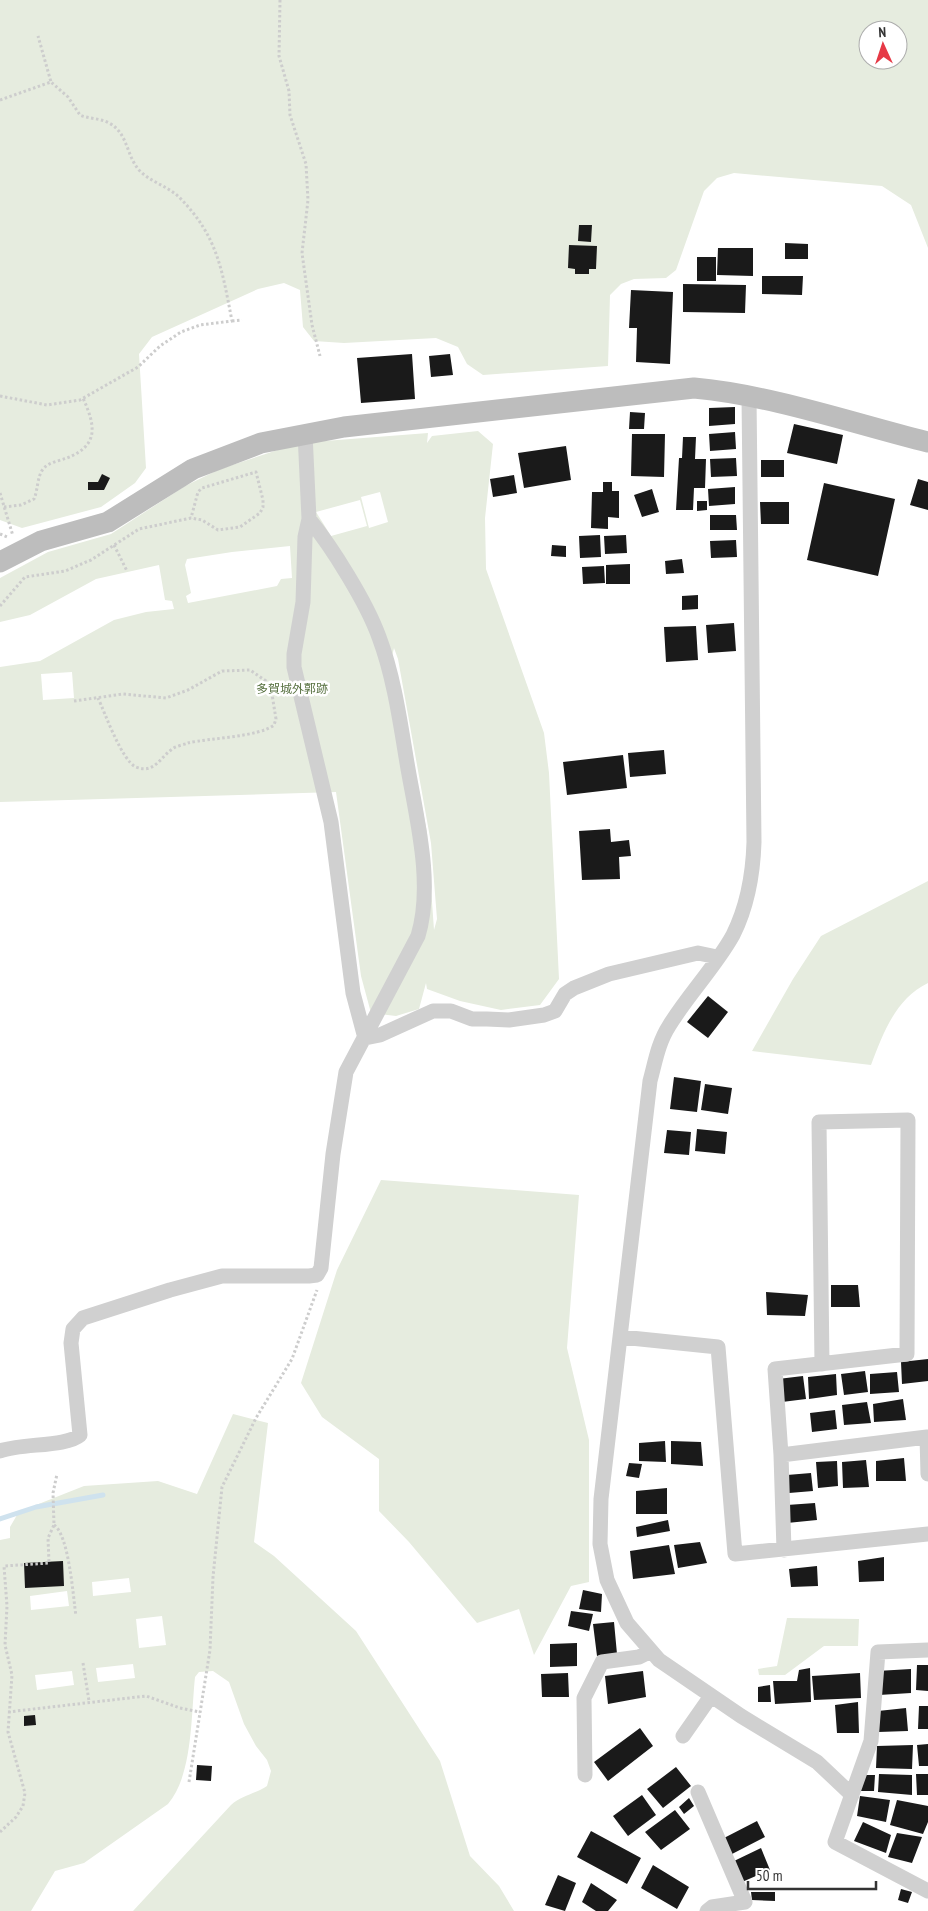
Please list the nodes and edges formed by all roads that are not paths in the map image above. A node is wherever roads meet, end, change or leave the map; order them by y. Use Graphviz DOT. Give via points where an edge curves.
graph roads {
  1 [pos="750,397"];
  2 [pos="304,433"];
  3 [pos="928,442"];
  4 [pos="309,519"];
  5 [pos="0,562"];
  6 [pos="717,957"];
  7 [pos="365,1038"];
  8 [pos="621,1338"];
  9 [pos="822,1364"];
  10 [pos="0,1451"];
  11 [pos="782,1455"];
  12 [pos="928,1474"];
  13 [pos="928,1534"];
  14 [pos="784,1550"];
  15 [pos="928,1650"];
  16 [pos="651,1651"];
  17 [pos="711,1696"];
  18 [pos="684,1736"];
  19 [pos="586,1776"];
  20 [pos="698,1792"];
  21 [pos="852,1795"];
  22 [pos="928,1891"];
  23 [pos="707,1911"];
  1 -- 2 [label="street" via="701,388 667,390"];
  1 -- 3 [label="street"];
  1 -- 6 [label="street" via="753,871 748,898 732,935"];
  2 -- 4 [label="street"];
  2 -- 5 [label="street" via="261,443 216,459 193,469 108,522 41,541"];
  4 -- 7 [label="street" via="294,667 331,822 353,993"];
  4 -- 7 [label="street" via="321,533 379,636 402,735 419,833 423,918 418,936"];
  6 -- 7 [label="street" via="698,953 609,974 574,988 565,994 555,1011 544,1015 509,1020 480,1019 451,1011 433,1011 380,1035"];
  6 -- 8 [label="street" via="668,1027 659,1046 650,1081"];
  7 -- 10 [label="street" via="342,1086 321,1268 317,1275 222,1276 83,1318 73,1329 71,1343 80,1435 70,1440 12,1446"];
  8 -- 14 [label="street" via="718,1347 735,1554"];
  8 -- 16 [label="street" via="605,1455 600,1544 607,1580 627,1623"];
  9 -- 9 [label="street" via="907,1354 908,1120 819,1122"];
  9 -- 11 [label="street" via="774,1369"];
  11 -- 12 [label="street" via="927,1437"];
  11 -- 14 [label="street"];
  13 -- 14 [label="street"];
  15 -- 21 [label="street" via="878,1652 871,1741"];
  16 -- 17 [label="street"];
  16 -- 19 [label="street" via="639,1657 602,1662 584,1698"];
  17 -- 18 [label="street"];
  17 -- 21 [label="street" via="818,1762"];
  20 -- 23 [label="street" via="746,1902 712,1907"];
  21 -- 22 [label="street" via="835,1842"];
}
